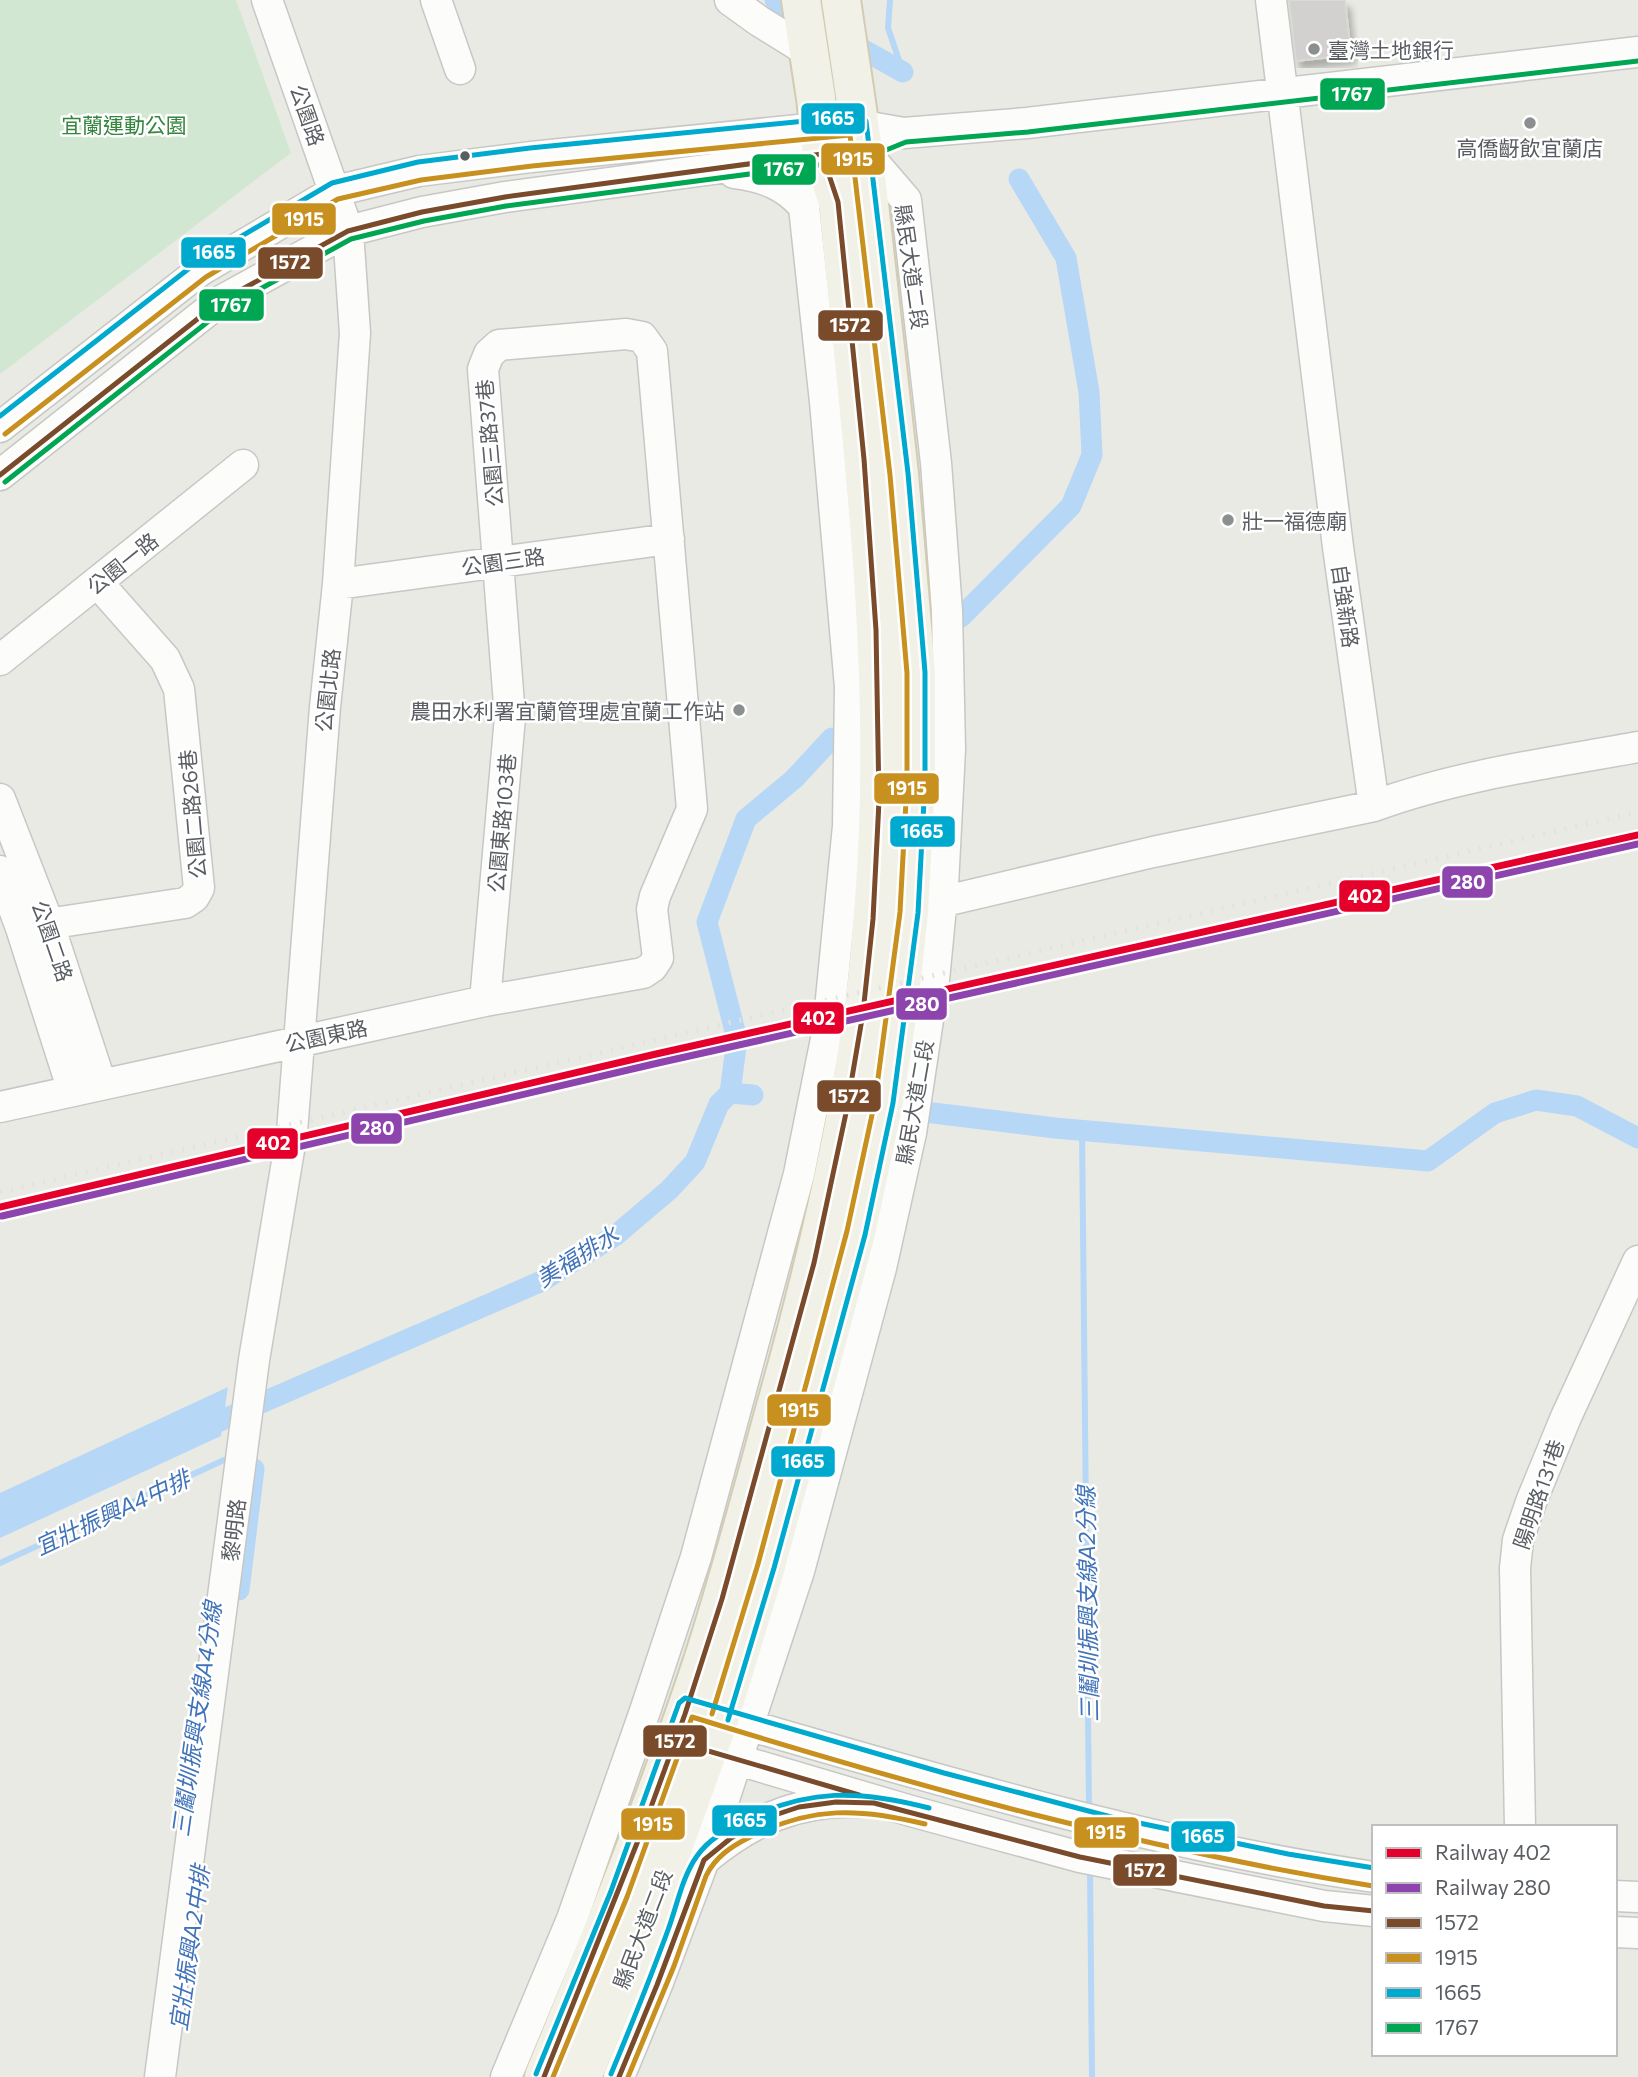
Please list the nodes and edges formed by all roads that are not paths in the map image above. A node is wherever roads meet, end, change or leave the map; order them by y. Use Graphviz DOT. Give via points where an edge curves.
graph roads {
  1 [pos="267,0"];
  2 [pos="436,0"];
  3 [pos="730,0"];
  4 [pos="801,0"];
  5 [pos="1271,0"];
  6 [pos="843,10"];
  7 [pos="808,45"];
  8 [pos="1638,52"];
  9 [pos="460,69"];
  10 [pos="1281,94"];
  11 [pos="858,122"];
  12 [pos="820,141"];
  13 [pos="713,169"];
  14 [pos="335,191"];
  15 [pos="804,207"];
  16 [pos="348,231"];
  17 [pos="931,416"];
  18 [pos="0,427"];
  19 [pos="243,465"];
  20 [pos="0,475"];
  21 [pos="902,516"];
  22 [pos="669,539"];
  23 [pos="499,561"];
  24 [pos="97,582"];
  25 [pos="338,583"];
  26 [pos="845,619"];
  27 [pos="0,660"];
  28 [pos="879,680"];
  29 [pos="1638,747"];
  30 [pos="0,799"];
  31 [pos="1374,806"];
  32 [pos="0,871"];
  33 [pos="940,902"];
  34 [pos="34,925"];
  35 [pos="485,1001"];
  36 [pos="298,1041"];
  37 [pos="87,1087"];
  38 [pos="0,1107"];
  39 [pos="1638,1261"];
  40 [pos="254,1360"];
  41 [pos="645,1711"];
  42 [pos="712,1733"];
  43 [pos="911,1811"];
  44 [pos="1520,1825"];
  45 [pos="704,1860"];
  46 [pos="1372,1877"];
  47 [pos="1617,1896"];
  48 [pos="1638,1897"];
  49 [pos="1372,1911"];
  50 [pos="1617,1931"];
  51 [pos="1638,1933"];
  52 [pos="160,2077"];
  53 [pos="506,2077"];
  54 [pos="544,2077"];
  55 [pos="582,2077"];
  56 [pos="619,2077"];
  1 -- 14 [label="street, 公園路"];
  2 -- 9 [label="street"];
  3 -- 7 [label="street" via="758,21"];
  4 -- 7 [label="main road, 縣民大道二段"];
  5 -- 10 [label="street, 自強新路"];
  6 -- 11 [label="main road"];
  7 -- 12 [label="main road, 縣民大道二段"];
  8 -- 10 [label="street"];
  10 -- 11 [label="street" via="904,133"];
  10 -- 31 [label="street, 自強新路"];
  11 -- 12 [label="street"];
  11 -- 17 [label="street, 縣民大道二段" via="906,200"];
  11 -- 21 [label="main road, 縣民大道二段"];
  12 -- 13 [label="street"];
  12 -- 14 [label="street" via="506,160 419,172"];
  12 -- 15 [label="street"];
  12 -- 28 [label="main road, 縣民大道二段" via="838,202 872,550"];
  13 -- 15 [label="street" via="773,181"];
  13 -- 16 [label="street" via="505,197"];
  14 -- 16 [label="street, 公園路"];
  14 -- 18 [label="street" via="201,270"];
  15 -- 26 [label="street"];
  16 -- 20 [label="street" via="219,302"];
  16 -- 25 [label="street, 公園北路" via="355,333"];
  17 -- 21 [label="street"];
  17 -- 33 [label="street, 縣民大道二段" via="947,611 950,748"];
  19 -- 24 [label="street, 公園一路"];
  21 -- 42 [label="main road, 縣民大道二段" via="916,673 916,782 909,913 886,1089 856,1233 808,1414 766,1566"];
  22 -- 23 [label="street, 公園三路"];
  22 -- 23 [label="street, 公園三路37巷" via="652,351 642,337 626,334 499,345 483,369"];
  22 -- 35 [label="street, 公園東路" via="692,809 654,896 658,958 643,973"];
  23 -- 25 [label="street, 公園三路"];
  23 -- 35 [label="street, 公園東路103巷" via="510,718"];
  24 -- 27 [label="street, 公園一路"];
  24 -- 34 [label="street, 公園二路26巷" via="165,659 179,689 199,888 185,903"];
  25 -- 36 [label="street, 公園北路"];
  26 -- 28 [label="street"];
  26 -- 41 [label="street" via="850,688 848,826 828,1029 778,1256 696,1557"];
  28 -- 42 [label="main road, 縣民大道二段" via="875,883 864,1009 841,1140 794,1341 733,1562"];
  29 -- 31 [label="street" via="1508,770"];
  30 -- 34 [label="street, 公園二路"];
  31 -- 33 [label="street"];
  32 -- 34 [label="street, 公園二路"];
  33 -- 42 [label="street, 縣民大道二段" via="934,980 911,1133 881,1268 799,1571"];
  34 -- 37 [label="street, 公園二路"];
  35 -- 36 [label="street, 公園東路"];
  36 -- 37 [label="street, 公園東路"];
  36 -- 40 [label="street, 公園北路" via="292,1132"];
  37 -- 38 [label="street, 公園東路"];
  39 -- 44 [label="street, 陽明路131巷" via="1566,1417 1518,1540"];
  40 -- 52 [label="street, 黎明路"];
  41 -- 42 [label="street"];
  41 -- 53 [label="street" via="572,1919"];
  42 -- 43 [label="street"];
  42 -- 45 [label="street, 縣民大道二段"];
  42 -- 46 [label="street" via="905,1771 1080,1818 1235,1852"];
  42 -- 54 [label="main road, 縣民大道二段" via="618,1894"];
  42 -- 55 [label="main road, 縣民大道二段" via="643,1931"];
  43 -- 45 [label="street" via="862,1802 799,1807 763,1819"];
  43 -- 49 [label="street" via="1080,1857 1324,1906"];
  45 -- 56 [label="street, 縣民大道二段"];
  47 -- 48 [label="street"];
  50 -- 51 [label="street"];
}
